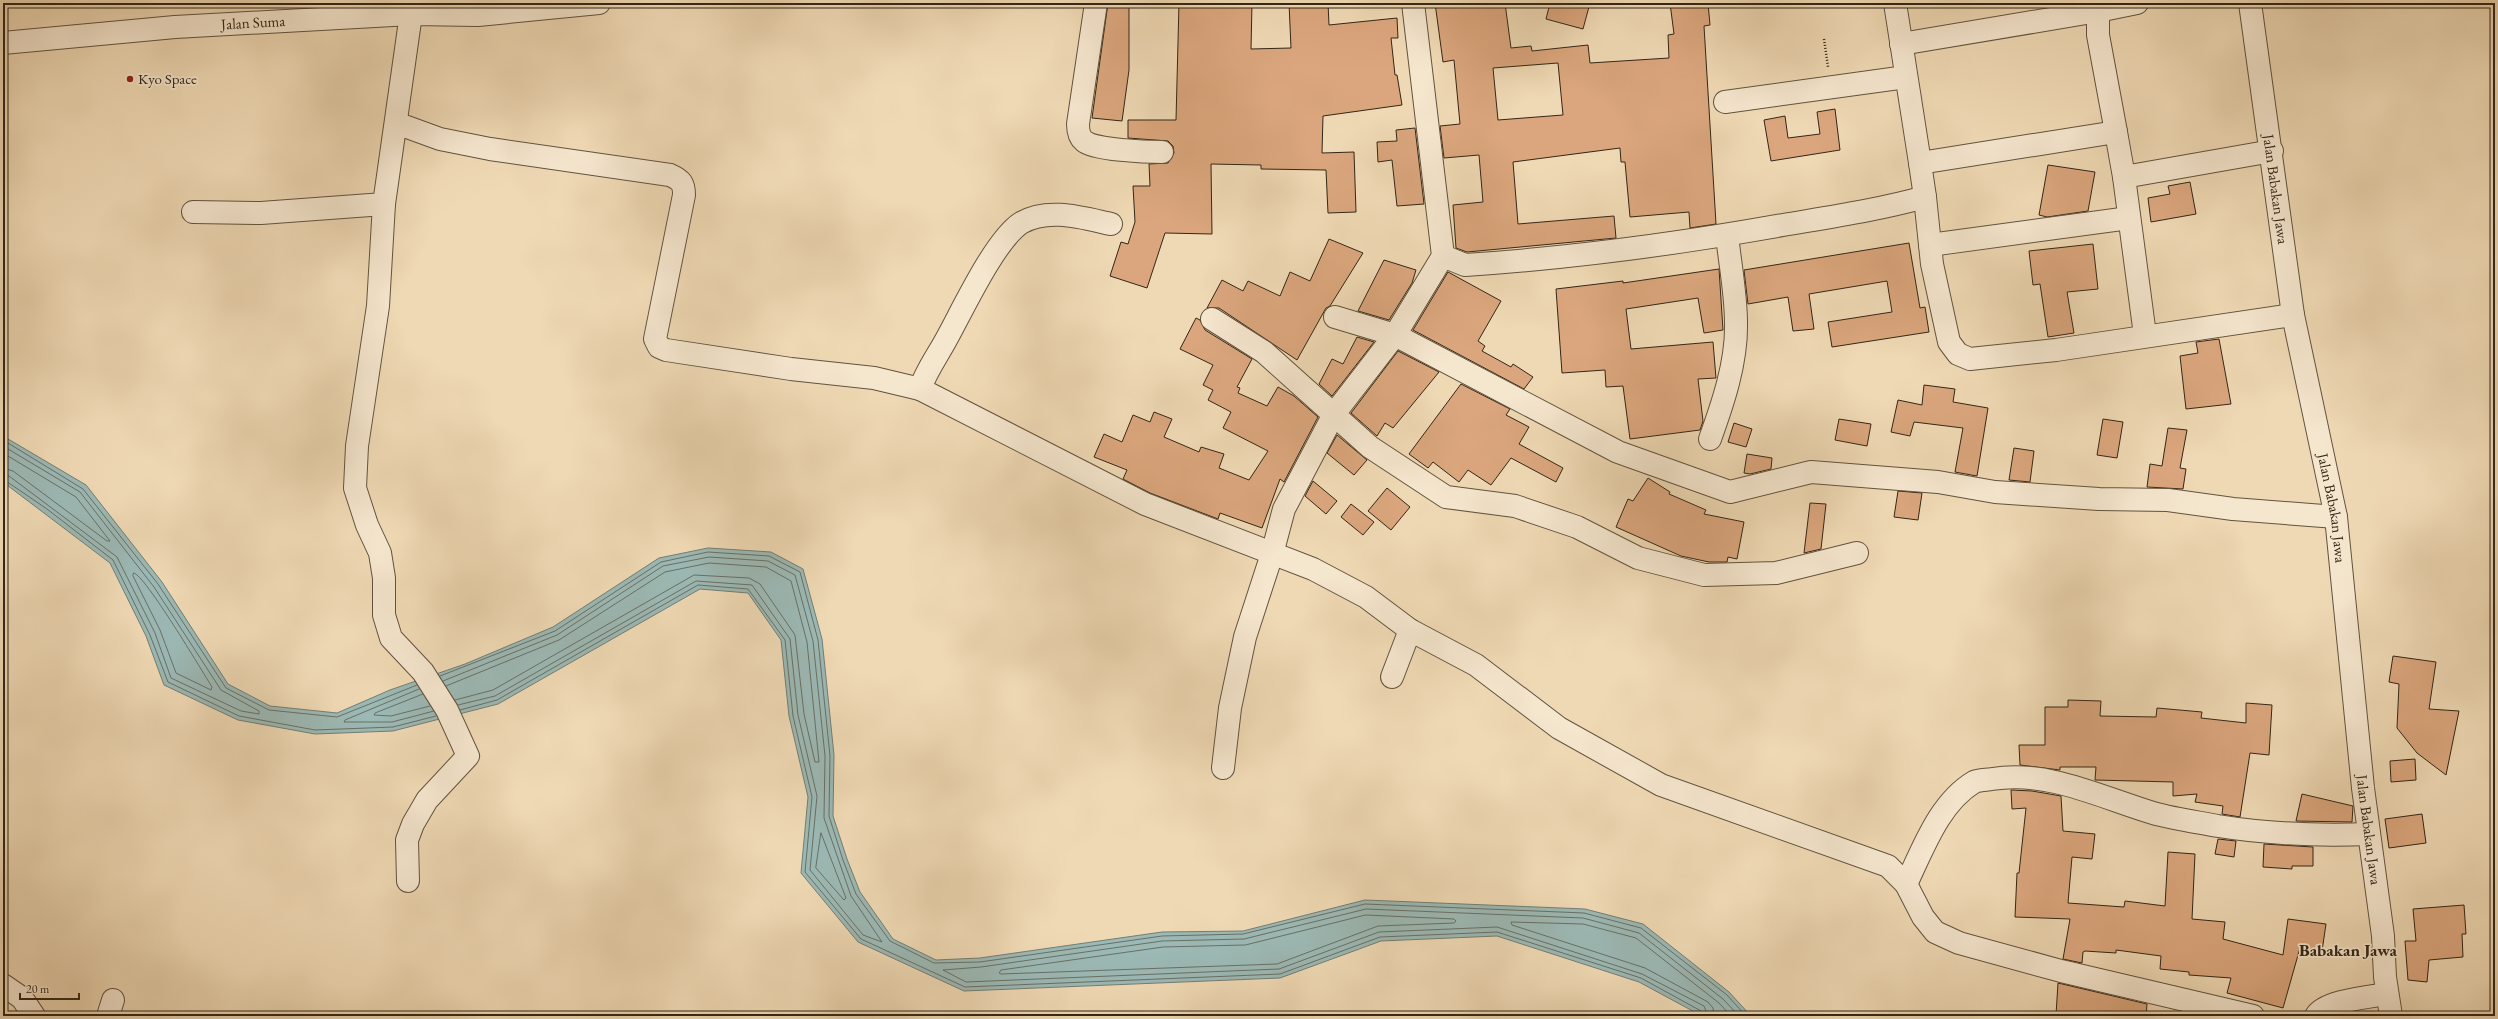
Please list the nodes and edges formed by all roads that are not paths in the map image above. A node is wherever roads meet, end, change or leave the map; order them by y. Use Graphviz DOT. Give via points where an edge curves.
graph roads {
  1 [pos="599,3"];
  2 [pos="1096,3"];
  3 [pos="1413,3"];
  4 [pos="1895,3"];
  5 [pos="2137,3"];
  6 [pos="2250,3"];
  7 [pos="478,9"];
  8 [pos="2098,11"];
  9 [pos="411,14"];
  10 [pos="3,43"];
  11 [pos="1901,44"];
  12 [pos="1906,77"];
  13 [pos="1725,102"];
  14 [pos="396,123"];
  15 [pos="2116,132"];
  16 [pos="2272,151"];
  17 [pos="1162,152"];
  18 [pos="1920,163"];
  19 [pos="2124,177"];
  20 [pos="1925,197"];
  21 [pos="384,204"];
  22 [pos="193,212"];
  23 [pos="2130,218"];
  24 [pos="1111,224"];
  25 [pos="1727,235"];
  26 [pos="1930,245"];
  27 [pos="1443,256"];
  28 [pos="2293,315"];
  29 [pos="1335,317"];
  30 [pos="1212,319"];
  31 [pos="1395,335"];
  32 [pos="2145,335"];
  33 [pos="920,389"];
  34 [pos="1334,414"];
  35 [pos="1710,439"];
  36 [pos="2336,516"];
  37 [pos="1857,553"];
  38 [pos="1272,554"];
  39 [pos="1410,630"];
  40 [pos="1392,678"];
  41 [pos="1223,768"];
  42 [pos="2369,834"];
  43 [pos="408,881"];
  44 [pos="1906,884"];
  45 [pos="3,985"];
  46 [pos="2386,994"];
  47 [pos="34,1016"];
  48 [pos="2253,1016"];
  49 [pos="2316,1016"];
  50 [pos="2390,1016"];
  1 -- 7 [label="street, Jalan Suma"];
  2 -- 17 [label="street" via="1078,124 1080,136 1090,145 1138,152"];
  3 -- 27 [label="street"];
  4 -- 11 [label="street"];
  5 -- 8 [label="street"];
  6 -- 16 [label="street, Jalan Babakan Jawa"];
  7 -- 9 [label="street, Jalan Suma"];
  8 -- 11 [label="street"];
  8 -- 15 [label="street" via="2098,35"];
  9 -- 10 [label="street, Jalan Suma" via="175,27"];
  9 -- 14 [label="street"];
  11 -- 12 [label="street"];
  12 -- 13 [label="street"];
  12 -- 18 [label="street"];
  14 -- 21 [label="street"];
  14 -- 33 [label="street" via="440,139 670,175 679,179 683,184 684,195 655,339 659,347 783,367 874,378"];
  15 -- 18 [label="street"];
  15 -- 19 [label="street"];
  16 -- 19 [label="street"];
  16 -- 28 [label="street, Jalan Babakan Jawa"];
  18 -- 20 [label="street"];
  19 -- 23 [label="street"];
  20 -- 25 [label="street" via="1892,206"];
  20 -- 26 [label="street"];
  21 -- 22 [label="street" via="261,213"];
  21 -- 43 [label="street" via="378,306 357,446 355,488 367,525 380,553 386,625 391,638 423,672 447,710 466,751 466,761 427,800 413,824 407,840"];
  23 -- 26 [label="street"];
  23 -- 32 [label="street"];
  24 -- 33 [label="street" via="1070,215 1050,215 1021,224 1008,235 972,290"];
  25 -- 27 [label="street" via="1619,251 1510,262 1465,265"];
  25 -- 35 [label="street" via="1735,303 1736,338 1722,408"];
  26 -- 32 [label="street" via="1949,342 1958,354 1970,359 2056,350"];
  27 -- 31 [label="street"];
  28 -- 32 [label="street"];
  28 -- 36 [label="street, Jalan Babakan Jawa"];
  29 -- 31 [label="street"];
  30 -- 34 [label="street" via="1264,352"];
  31 -- 34 [label="street"];
  31 -- 36 [label="street" via="1618,452 1730,492 1812,472 1938,482 1995,492 2099,499 2168,500 2233,509"];
  33 -- 38 [label="street" via="1146,504"];
  34 -- 37 [label="street" via="1370,447 1446,497 1515,506 1577,527 1638,558 1704,575 1776,573"];
  34 -- 38 [label="street" via="1284,509"];
  36 -- 42 [label="street, Jalan Babakan Jawa"];
  38 -- 39 [label="street" via="1313,569 1366,597"];
  38 -- 41 [label="street" via="1245,637 1230,708"];
  39 -- 40 [label="street"];
  39 -- 44 [label="street" via="1476,665 1559,728 1661,785 1888,866"];
  42 -- 44 [label="street" via="2298,835 2219,826 2153,813 2087,789 2023,777 1997,778 1975,782 1953,800 1933,829"];
  42 -- 46 [label="street, Jalan Babakan Jawa" via="2383,936"];
  44 -- 48 [label="street" via="1923,917 1935,932 1959,943 2061,971"];
  45 -- 47 [label="street" via="22,998"];
  46 -- 49 [label="street" via="2328,1006"];
  46 -- 50 [label="street, Jalan Babakan Jawa"];
}
